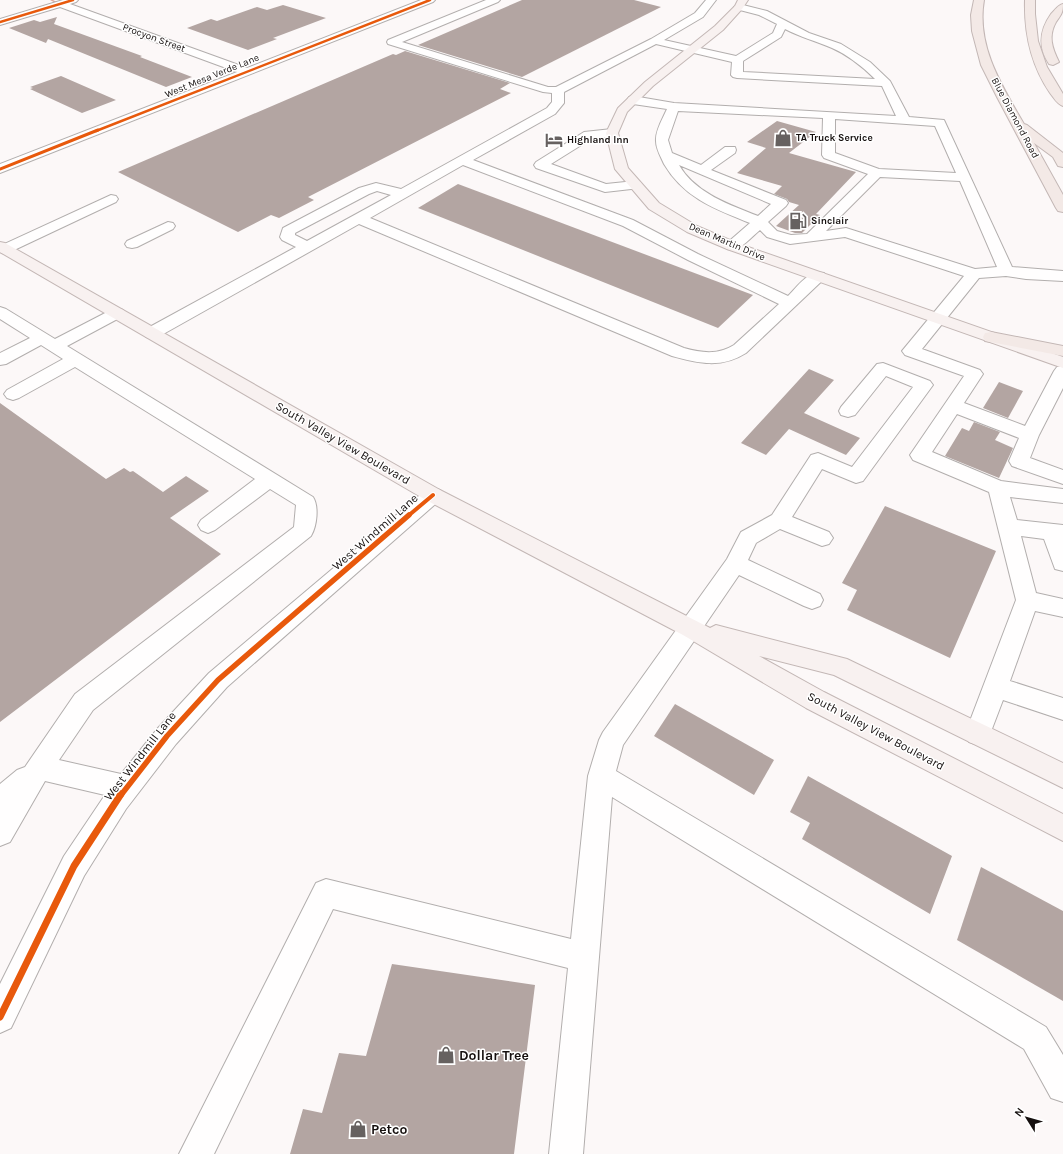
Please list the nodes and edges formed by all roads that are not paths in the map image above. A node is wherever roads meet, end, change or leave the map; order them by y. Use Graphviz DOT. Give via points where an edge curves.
graph roads {
  1 [pos="73,0"];
  2 [pos="430,0"];
  3 [pos="494,0"];
  4 [pos="711,0"];
  5 [pos="1030,0"];
  6 [pos="978,1"];
  7 [pos="759,2"];
  8 [pos="60,4"];
  9 [pos="741,4"];
  10 [pos="1063,7"];
  11 [pos="0,22"];
  12 [pos="783,23"];
  13 [pos="655,41"];
  14 [pos="692,50"];
  15 [pos="738,60"];
  16 [pos="248,72"];
  17 [pos="886,83"];
  18 [pos="1063,88"];
  19 [pos="558,90"];
  20 [pos="633,100"];
  21 [pos="1063,102"];
  22 [pos="674,107"];
  23 [pos="829,115"];
  24 [pos="904,120"];
  25 [pos="1018,124"];
  26 [pos="612,133"];
  27 [pos="730,150"];
  28 [pos="666,155"];
  29 [pos="462,160"];
  30 [pos="1063,163"];
  31 [pos="0,169"];
  32 [pos="703,170"];
  33 [pos="877,173"];
  34 [pos="965,177"];
  35 [pos="635,185"];
  36 [pos="402,194"];
  37 [pos="111,199"];
  38 [pos="1063,208"];
  39 [pos="358,218"];
  40 [pos="760,222"];
  41 [pos="168,226"];
  42 [pos="811,238"];
  43 [pos="132,244"];
  44 [pos="307,246"];
  45 [pos="732,246"];
  46 [pos="2,247"];
  47 [pos="1006,271"];
  48 [pos="974,274"];
  49 [pos="818,276"];
  50 [pos="1063,276"];
  51 [pos="790,303"];
  52 [pos="0,312"];
  53 [pos="116,313"];
  54 [pos="938,319"];
  55 [pos="152,333"];
  56 [pos="990,337"];
  57 [pos="49,342"];
  58 [pos="1063,351"];
  59 [pos="76,359"];
  60 [pos="0,360"];
  61 [pos="1063,363"];
  62 [pos="1063,371"];
  63 [pos="13,394"];
  64 [pos="953,406"];
  65 [pos="848,411"];
  66 [pos="1030,435"];
  67 [pos="1063,477"];
  68 [pos="269,479"];
  69 [pos="998,488"];
  70 [pos="433,495"];
  71 [pos="1063,496"];
  72 [pos="779,520"];
  73 [pos="208,524"];
  74 [pos="1008,527"];
  75 [pos="1058,532"];
  76 [pos="822,538"];
  77 [pos="1063,563"];
  78 [pos="735,564"];
  79 [pos="812,600"];
  80 [pos="1027,600"];
  81 [pos="1063,608"];
  82 [pos="692,628"];
  83 [pos="996,686"];
  84 [pos="1063,709"];
  85 [pos="978,734"];
  86 [pos="39,768"];
  87 [pos="602,776"];
  88 [pos="1063,776"];
  89 [pos="126,788"];
  90 [pos="0,800"];
  91 [pos="1063,828"];
  92 [pos="0,832"];
  93 [pos="585,957"];
  94 [pos="0,1016"];
  95 [pos="1063,1086"];
  96 [pos="196,1154"];
  97 [pos="566,1154"];
  1 -- 8 [label="street"];
  2 -- 16 [label="street, West Mesa Verde Lane"];
  3 -- 19 [label="street" via="392,42 547,90"];
  4 -- 13 [label="street" via="699,15"];
  5 -- 21 [label="highway" via="1032,43 1040,66 1054,92"];
  6 -- 25 [label="highway, Blue Diamond Road" via="976,27 980,45 997,86"];
  7 -- 9 [label="street"];
  8 -- 11 [label="street"];
  8 -- 16 [label="street, Procyon Street"];
  9 -- 12 [label="street"];
  9 -- 14 [label="main road" via="719,28"];
  10 -- 18 [label="highway" via="1051,22 1045,43"];
  12 -- 15 [label="street" via="776,35"];
  12 -- 17 [label="street" via="805,35 837,46 866,64"];
  13 -- 14 [label="street"];
  13 -- 19 [label="street"];
  14 -- 15 [label="street"];
  14 -- 20 [label="main road"];
  15 -- 17 [label="street" via="737,75"];
  16 -- 31 [label="street, West Mesa Verde Lane"];
  17 -- 24 [label="street"];
  19 -- 29 [label="street" via="558,103 551,111"];
  20 -- 22 [label="street"];
  20 -- 26 [label="main road" via="622,111"];
  22 -- 23 [label="street"];
  22 -- 28 [label="street" via="662,140"];
  23 -- 24 [label="street"];
  23 -- 33 [label="street" via="829,155"];
  24 -- 34 [label="street" via="940,123"];
  25 -- 30 [label="highway" via="1058,155"];
  25 -- 38 [label="highway, Blue Diamond Road"];
  26 -- 35 [label="main road, Dean Martin Drive" via="622,169"];
  26 -- 35 [label="street" via="588,135 541,165 605,188"];
  27 -- 32 [label="street"];
  28 -- 32 [label="street"];
  28 -- 40 [label="street" via="678,176 699,194"];
  29 -- 36 [label="street"];
  29 -- 51 [label="street" via="628,223"];
  32 -- 40 [label="street" via="781,203"];
  33 -- 34 [label="street"];
  33 -- 42 [label="street"];
  34 -- 47 [label="street"];
  35 -- 45 [label="main road, Dean Martin Drive" via="654,206 692,229"];
  36 -- 39 [label="street"];
  36 -- 44 [label="street" via="376,187 288,232 287,237"];
  37 -- 46 [label="street"];
  39 -- 44 [label="street"];
  39 -- 51 [label="street" via="678,352 699,358 732,354"];
  40 -- 42 [label="street" via="772,234 790,240"];
  40 -- 45 [label="street"];
  41 -- 43 [label="street"];
  42 -- 48 [label="street" via="846,232"];
  44 -- 55 [label="street"];
  45 -- 49 [label="main road, Dean Martin Drive"];
  46 -- 53 [label="main road, South Valley View Boulevard"];
  47 -- 48 [label="street"];
  47 -- 50 [label="street"];
  48 -- 54 [label="street"];
  49 -- 51 [label="street"];
  49 -- 54 [label="main road, Dean Martin Drive"];
  52 -- 57 [label="street"];
  53 -- 55 [label="main road, South Valley View Boulevard"];
  53 -- 57 [label="street"];
  54 -- 56 [label="main road, Dean Martin Drive"];
  54 -- 64 [label="street" via="912,351 974,374"];
  55 -- 70 [label="main road, South Valley View Boulevard"];
  56 -- 58 [label="highway"];
  56 -- 61 [label="main road, Dean Martin Drive"];
  57 -- 59 [label="street"];
  57 -- 60 [label="street"];
  59 -- 63 [label="street"];
  59 -- 68 [label="street"];
  62 -- 66 [label="street"];
  64 -- 66 [label="street"];
  64 -- 69 [label="street" via="920,455"];
  65 -- 72 [label="street" via="883,368 924,385 856,476 818,460"];
  66 -- 67 [label="street" via="1019,461"];
  68 -- 73 [label="street"];
  68 -- 86 [label="street" via="306,502 304,530 84,702"];
  69 -- 71 [label="street"];
  69 -- 74 [label="street"];
  70 -- 82 [label="main road, South Valley View Boulevard"];
  70 -- 89 [label="street, West Windmill Lane" via="218,680 166,736"];
  72 -- 76 [label="street"];
  72 -- 78 [label="street" via="748,538"];
  74 -- 75 [label="street"];
  74 -- 80 [label="street"];
  75 -- 77 [label="street"];
  78 -- 79 [label="street"];
  78 -- 82 [label="street"];
  80 -- 81 [label="street"];
  80 -- 83 [label="street"];
  82 -- 85 [label="main road, South Valley View Boulevard" via="839,666"];
  82 -- 87 [label="street" via="612,740"];
  82 -- 91 [label="main road, South Valley View Boulevard" via="815,700"];
  83 -- 84 [label="street"];
  83 -- 85 [label="street"];
  85 -- 88 [label="main road, South Valley View Boulevard"];
  86 -- 89 [label="street"];
  86 -- 90 [label="street"];
  86 -- 92 [label="street"];
  87 -- 93 [label="street"];
  87 -- 95 [label="street" via="1035,1038"];
  89 -- 94 [label="street, West Windmill Lane" via="74,866"];
  93 -- 96 [label="street" via="326,893"];
  93 -- 97 [label="street"];
}
